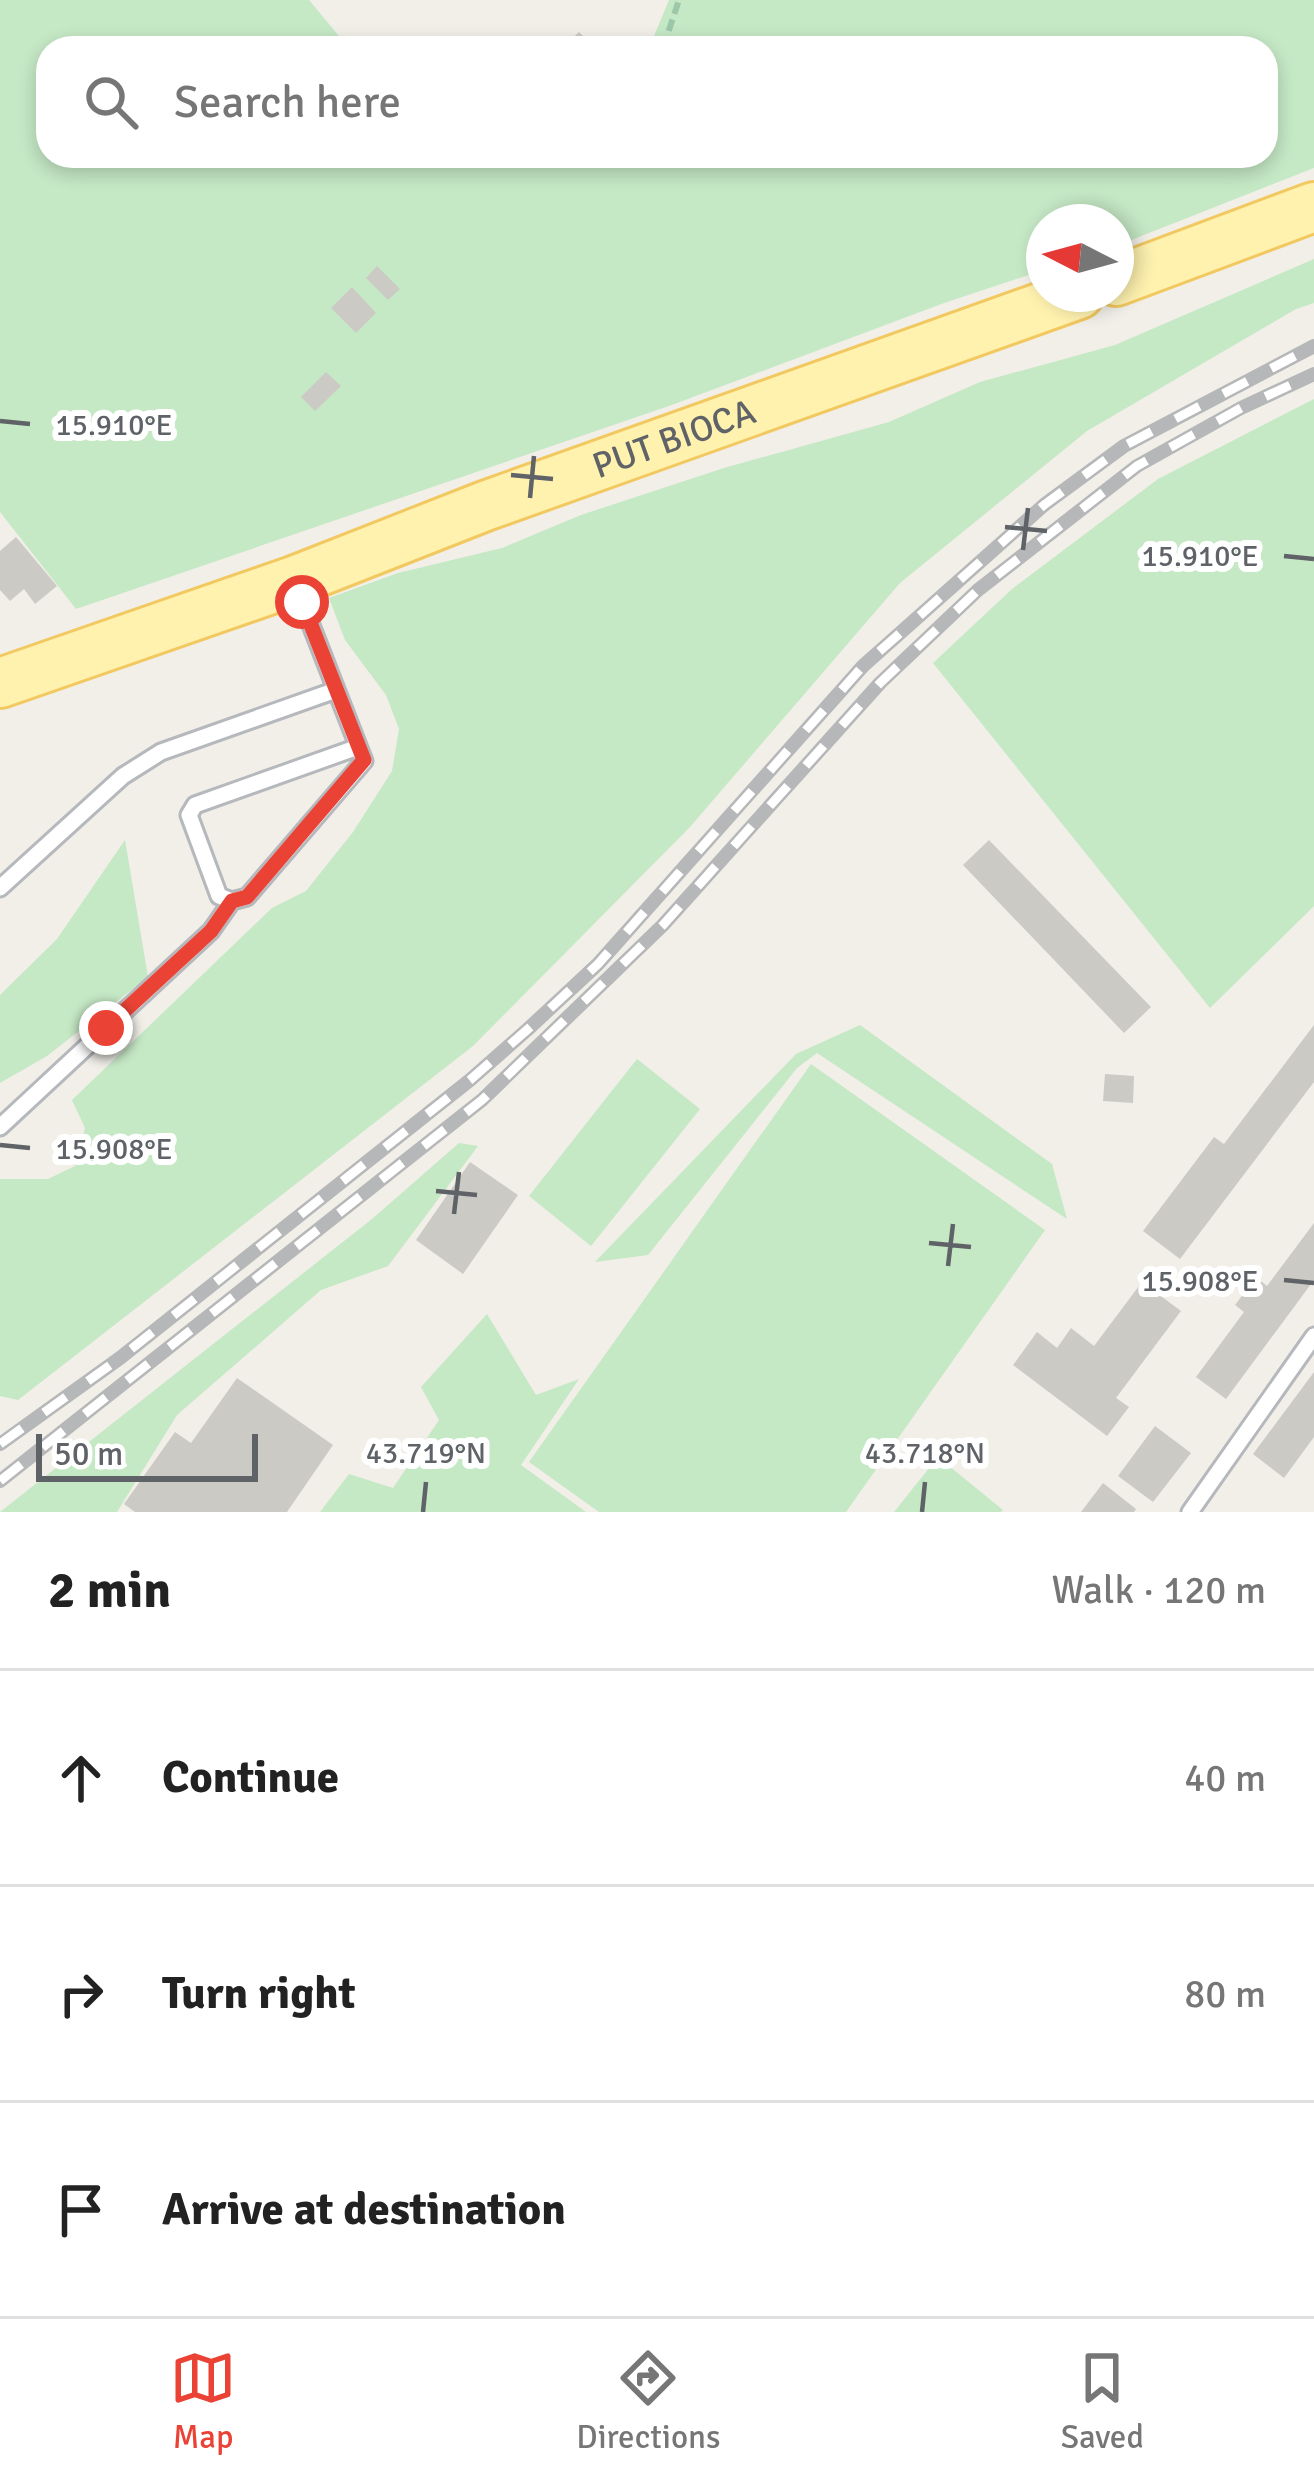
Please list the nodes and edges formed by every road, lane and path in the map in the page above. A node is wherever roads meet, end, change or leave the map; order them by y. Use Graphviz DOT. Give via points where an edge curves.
graph roads {
  1 [pos="679,0"];
  2 [pos="667,36"];
  3 [pos="1314,207"];
  4 [pos="1134,274"];
  5 [pos="1029,312"];
  6 [pos="294,581"];
  7 [pos="0,683"];
  8 [pos="336,690"];
  9 [pos="358,747"];
  10 [pos="0,888"];
  11 [pos="232,901"];
  12 [pos="0,1126"];
  13 [pos="1314,1336"];
  14 [pos="1190,1512"];
  1 -- 2 [label="path"];
  3 -- 4 [label="main road"];
  5 -- 6 [label="main road, PUT BIOCA"];
  6 -- 7 [label="main road, PUT BIOCA"];
  6 -- 8 [label="lane"];
  8 -- 9 [label="lane"];
  8 -- 10 [label="lane" via="161,752"];
  9 -- 11 [label="lane" via="364,760 247,897"];
  9 -- 11 [label="lane" via="195,806 189,815 219,896"];
  11 -- 12 [label="lane" via="211,931"];
  13 -- 14 [label="lane"];
}
